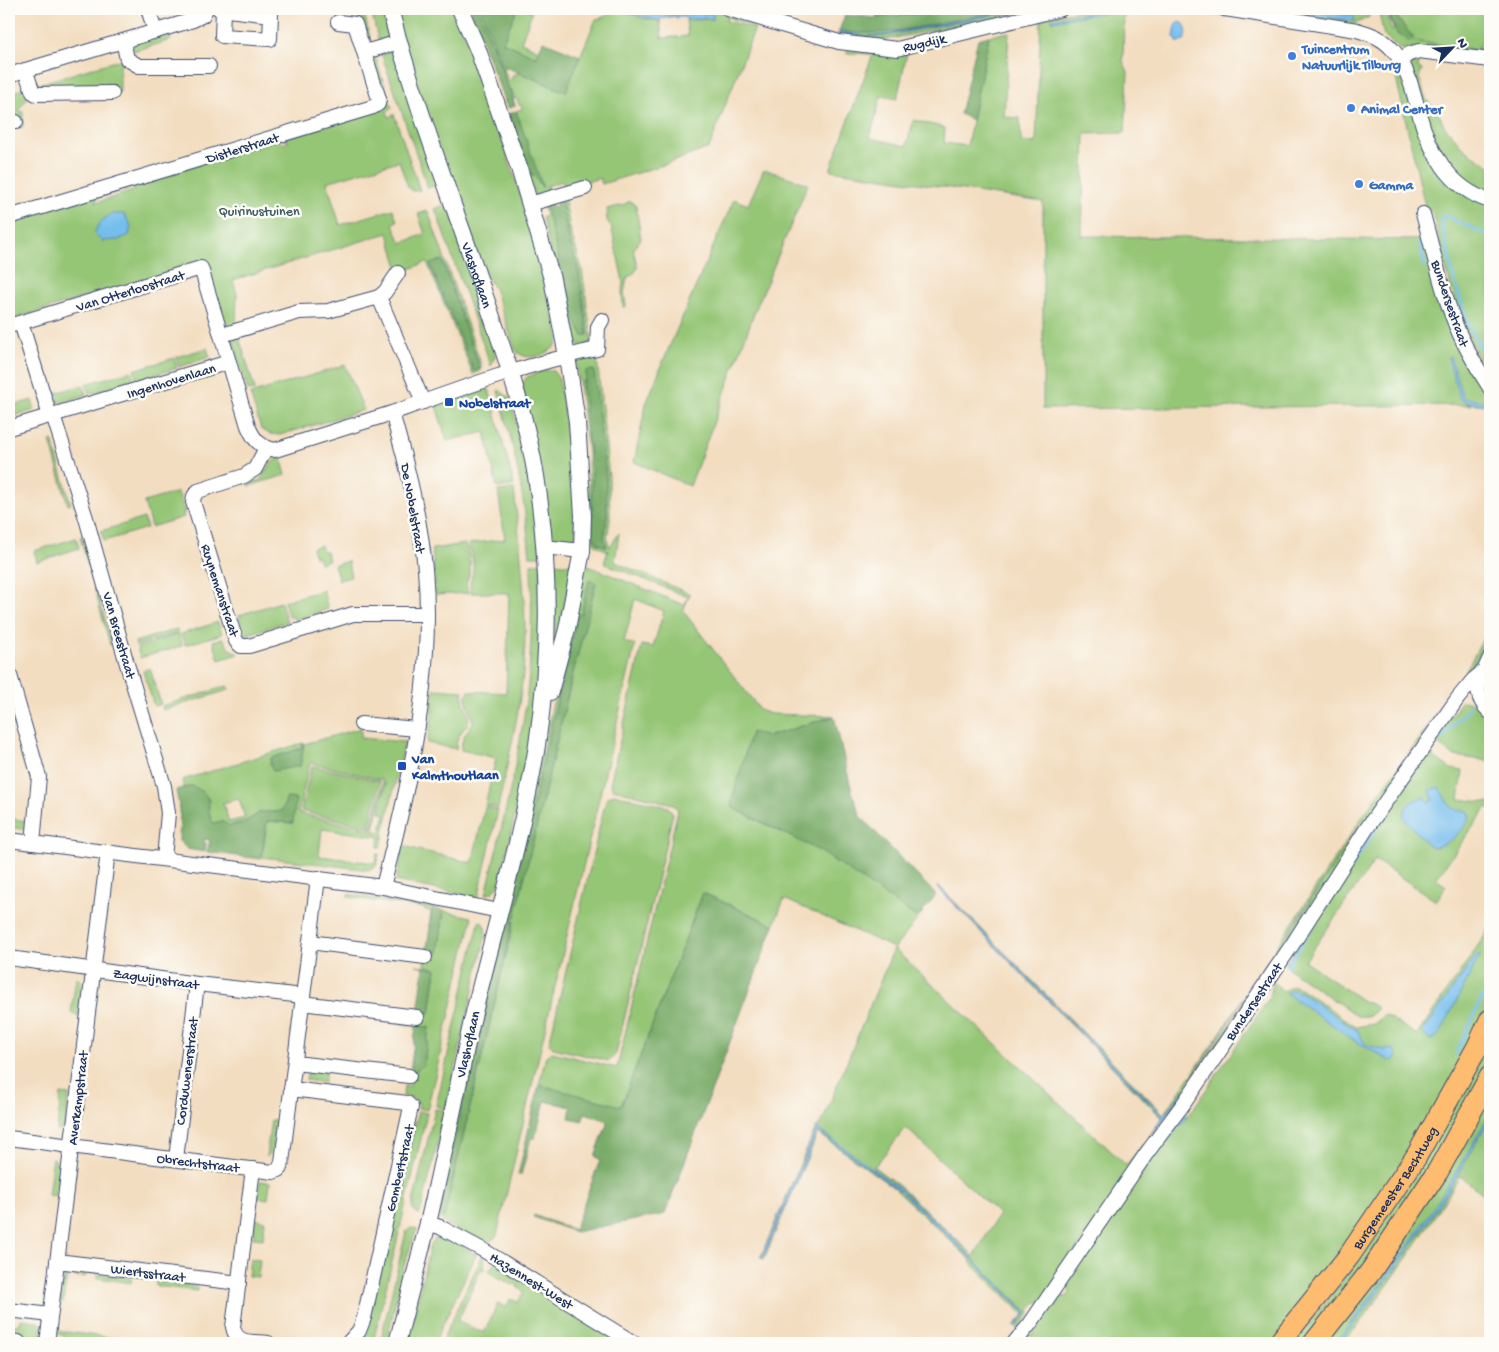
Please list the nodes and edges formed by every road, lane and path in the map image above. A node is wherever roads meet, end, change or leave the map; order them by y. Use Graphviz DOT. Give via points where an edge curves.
graph roads {
  1 [pos="148,9"];
  2 [pos="206,9"];
  3 [pos="390,9"];
  4 [pos="460,9"];
  5 [pos="728,9"];
  6 [pos="1061,9"];
  7 [pos="1225,9"];
  8 [pos="338,22"];
  9 [pos="155,32"];
  10 [pos="123,41"];
  11 [pos="398,42"];
  12 [pos="365,52"];
  13 [pos="1401,60"];
  14 [pos="1490,60"];
  15 [pos="209,66"];
  16 [pos="25,70"];
  17 [pos="9,75"];
  18 [pos="112,93"];
  19 [pos="585,188"];
  20 [pos="1490,201"];
  21 [pos="530,204"];
  22 [pos="1423,214"];
  23 [pos="9,217"];
  24 [pos="398,273"];
  25 [pos="379,297"];
  26 [pos="602,320"];
  27 [pos="15,324"];
  28 [pos="222,335"];
  29 [pos="567,356"];
  30 [pos="230,362"];
  31 [pos="511,373"];
  32 [pos="1490,388"];
  33 [pos="423,402"];
  34 [pos="392,413"];
  35 [pos="52,415"];
  36 [pos="9,428"];
  37 [pos="266,448"];
  38 [pos="544,547"];
  39 [pos="582,551"];
  40 [pos="426,614"];
  41 [pos="1490,658"];
  42 [pos="1484,671"];
  43 [pos="11,685"];
  44 [pos="1490,689"];
  45 [pos="1490,712"];
  46 [pos="22,719"];
  47 [pos="9,723"];
  48 [pos="362,724"];
  49 [pos="417,729"];
  50 [pos="537,744"];
  51 [pos="9,840"];
  52 [pos="32,842"];
  53 [pos="108,852"];
  54 [pos="164,859"];
  55 [pos="318,878"];
  56 [pos="383,887"];
  57 [pos="499,911"];
  58 [pos="310,942"];
  59 [pos="425,957"];
  60 [pos="9,958"];
  61 [pos="93,970"];
  62 [pos="196,984"];
  63 [pos="302,999"];
  64 [pos="417,1017"];
  65 [pos="1490,1020"];
  66 [pos="295,1063"];
  67 [pos="409,1076"];
  68 [pos="1490,1078"];
  69 [pos="291,1089"];
  70 [pos="9,1138"];
  71 [pos="71,1146"];
  72 [pos="176,1159"];
  73 [pos="253,1169"];
  74 [pos="428,1223"];
  75 [pos="57,1261"];
  76 [pos="239,1283"];
  77 [pos="9,1310"];
  78 [pos="50,1316"];
  79 [pos="9,1342"];
  80 [pos="18,1343"];
  81 [pos="47,1343"];
  82 [pos="268,1343"];
  83 [pos="348,1343"];
  84 [pos="396,1343"];
  85 [pos="634,1343"];
  86 [pos="1014,1343"];
  87 [pos="1279,1343"];
  88 [pos="1314,1343"];
  1 -- 9 [label="street"];
  2 -- 9 [label="street" via="203,15 193,20"];
  3 -- 11 [label="street, Vlashoflaan"];
  4 -- 21 [label="street, Vlashoflaan" via="478,50"];
  5 -- 6 [label="street, Rugdijk" via="839,42 897,49"];
  7 -- 13 [label="street" via="1372,34"];
  8 -- 12 [label="street, Distlerstraat" via="356,24"];
  9 -- 10 [label="street"];
  10 -- 15 [label="street" via="127,59 139,66"];
  10 -- 16 [label="street"];
  11 -- 12 [label="street"];
  11 -- 31 [label="street, Vlashoflaan"];
  12 -- 23 [label="street, Distlerstraat" via="379,99 373,107"];
  13 -- 14 [label="street" via="1419,51"];
  13 -- 20 [label="street" via="1436,157 1459,184"];
  16 -- 17 [label="street"];
  16 -- 18 [label="street" via="36,94"];
  19 -- 21 [label="street"];
  21 -- 29 [label="street, Vlashoflaan" via="552,279"];
  22 -- 32 [label="street, Bundersestraat" via="1459,333"];
  24 -- 25 [label="street"];
  25 -- 28 [label="street" via="328,312 300,312"];
  25 -- 33 [label="street"];
  26 -- 29 [label="street" via="598,327 597,349"];
  27 -- 28 [label="street, Van Otterloostraat" via="201,268"];
  27 -- 35 [label="street, Van Otterloostraat"];
  28 -- 30 [label="street, Van Otterloostraat"];
  29 -- 31 [label="street"];
  29 -- 39 [label="street, Vlashoflaan" via="576,422 583,516"];
  30 -- 35 [label="street, Ingenhovenlaan"];
  30 -- 37 [label="street, Ingenhovenlaan" via="251,432"];
  31 -- 33 [label="street"];
  31 -- 38 [label="street, Vlashoflaan" via="536,476"];
  33 -- 34 [label="street"];
  34 -- 37 [label="street" via="275,450"];
  34 -- 40 [label="street, De Nobelstraat" via="411,478 419,524"];
  35 -- 36 [label="street, Ingenhovenlaan"];
  35 -- 54 [label="street, Van Breestraat" via="86,518 164,786 168,813"];
  37 -- 40 [label="street, Ruynemanstraat" via="256,469 198,491 193,502 236,641 241,646 249,646 353,614"];
  38 -- 39 [label="street"];
  38 -- 50 [label="street, Vlashoflaan" via="546,651"];
  39 -- 50 [label="street, Vlashoflaan" via="567,629"];
  40 -- 49 [label="street, De Nobelstraat"];
  41 -- 42 [label="street, Bundersestraat"];
  42 -- 44 [label="street"];
  42 -- 45 [label="street" via="1479,681 1479,695"];
  42 -- 86 [label="street, Bundersestraat" via="1458,698 1367,828 1184,1103"];
  43 -- 46 [label="street"];
  46 -- 47 [label="street"];
  46 -- 52 [label="street" via="39,777"];
  48 -- 49 [label="street"];
  49 -- 56 [label="street, De Nobelstraat"];
  50 -- 57 [label="street, Vlashoflaan" via="524,814"];
  51 -- 52 [label="street"];
  52 -- 53 [label="street"];
  53 -- 54 [label="street"];
  53 -- 61 [label="street, Averkampstraat"];
  54 -- 55 [label="street"];
  55 -- 56 [label="street"];
  55 -- 58 [label="street, Obrechtstraat"];
  56 -- 57 [label="street"];
  57 -- 74 [label="street, Vlashoflaan"];
  58 -- 59 [label="street"];
  58 -- 63 [label="street, Obrechtstraat"];
  60 -- 61 [label="street, Zagwijnstraat"];
  61 -- 62 [label="street, Zagwijnstraat"];
  61 -- 71 [label="street, Averkampstraat"];
  62 -- 63 [label="street, Zagwijnstraat"];
  62 -- 72 [label="street, Corduwenerstraat"];
  63 -- 64 [label="street"];
  63 -- 66 [label="street, Obrechtstraat"];
  65 -- 87 [label="main road, Burgemeester Bechtweg" via="1416,1157 1350,1256"];
  66 -- 67 [label="street"];
  66 -- 69 [label="street, Obrechtstraat"];
  68 -- 88 [label="main road, Burgemeester Bechtweg" via="1438,1170 1371,1271"];
  69 -- 73 [label="street, Obrechtstraat" via="279,1170"];
  69 -- 83 [label="street, Gombertstraat" via="407,1103 411,1107 364,1318 359,1331"];
  70 -- 71 [label="street, Obrechtstraat"];
  71 -- 72 [label="street, Obrechtstraat"];
  71 -- 75 [label="street, Averkampstraat"];
  72 -- 73 [label="street, Obrechtstraat"];
  73 -- 76 [label="street"];
  74 -- 84 [label="street, Vlashoflaan"];
  74 -- 85 [label="street, Hazennest-West" via="483,1250"];
  75 -- 76 [label="street, Wiertsstraat"];
  75 -- 78 [label="street, Averkampstraat"];
  76 -- 82 [label="street" via="233,1327 235,1334 240,1340"];
  77 -- 78 [label="street"];
  78 -- 81 [label="street, Averkampstraat"];
  79 -- 80 [label="street"];
}
